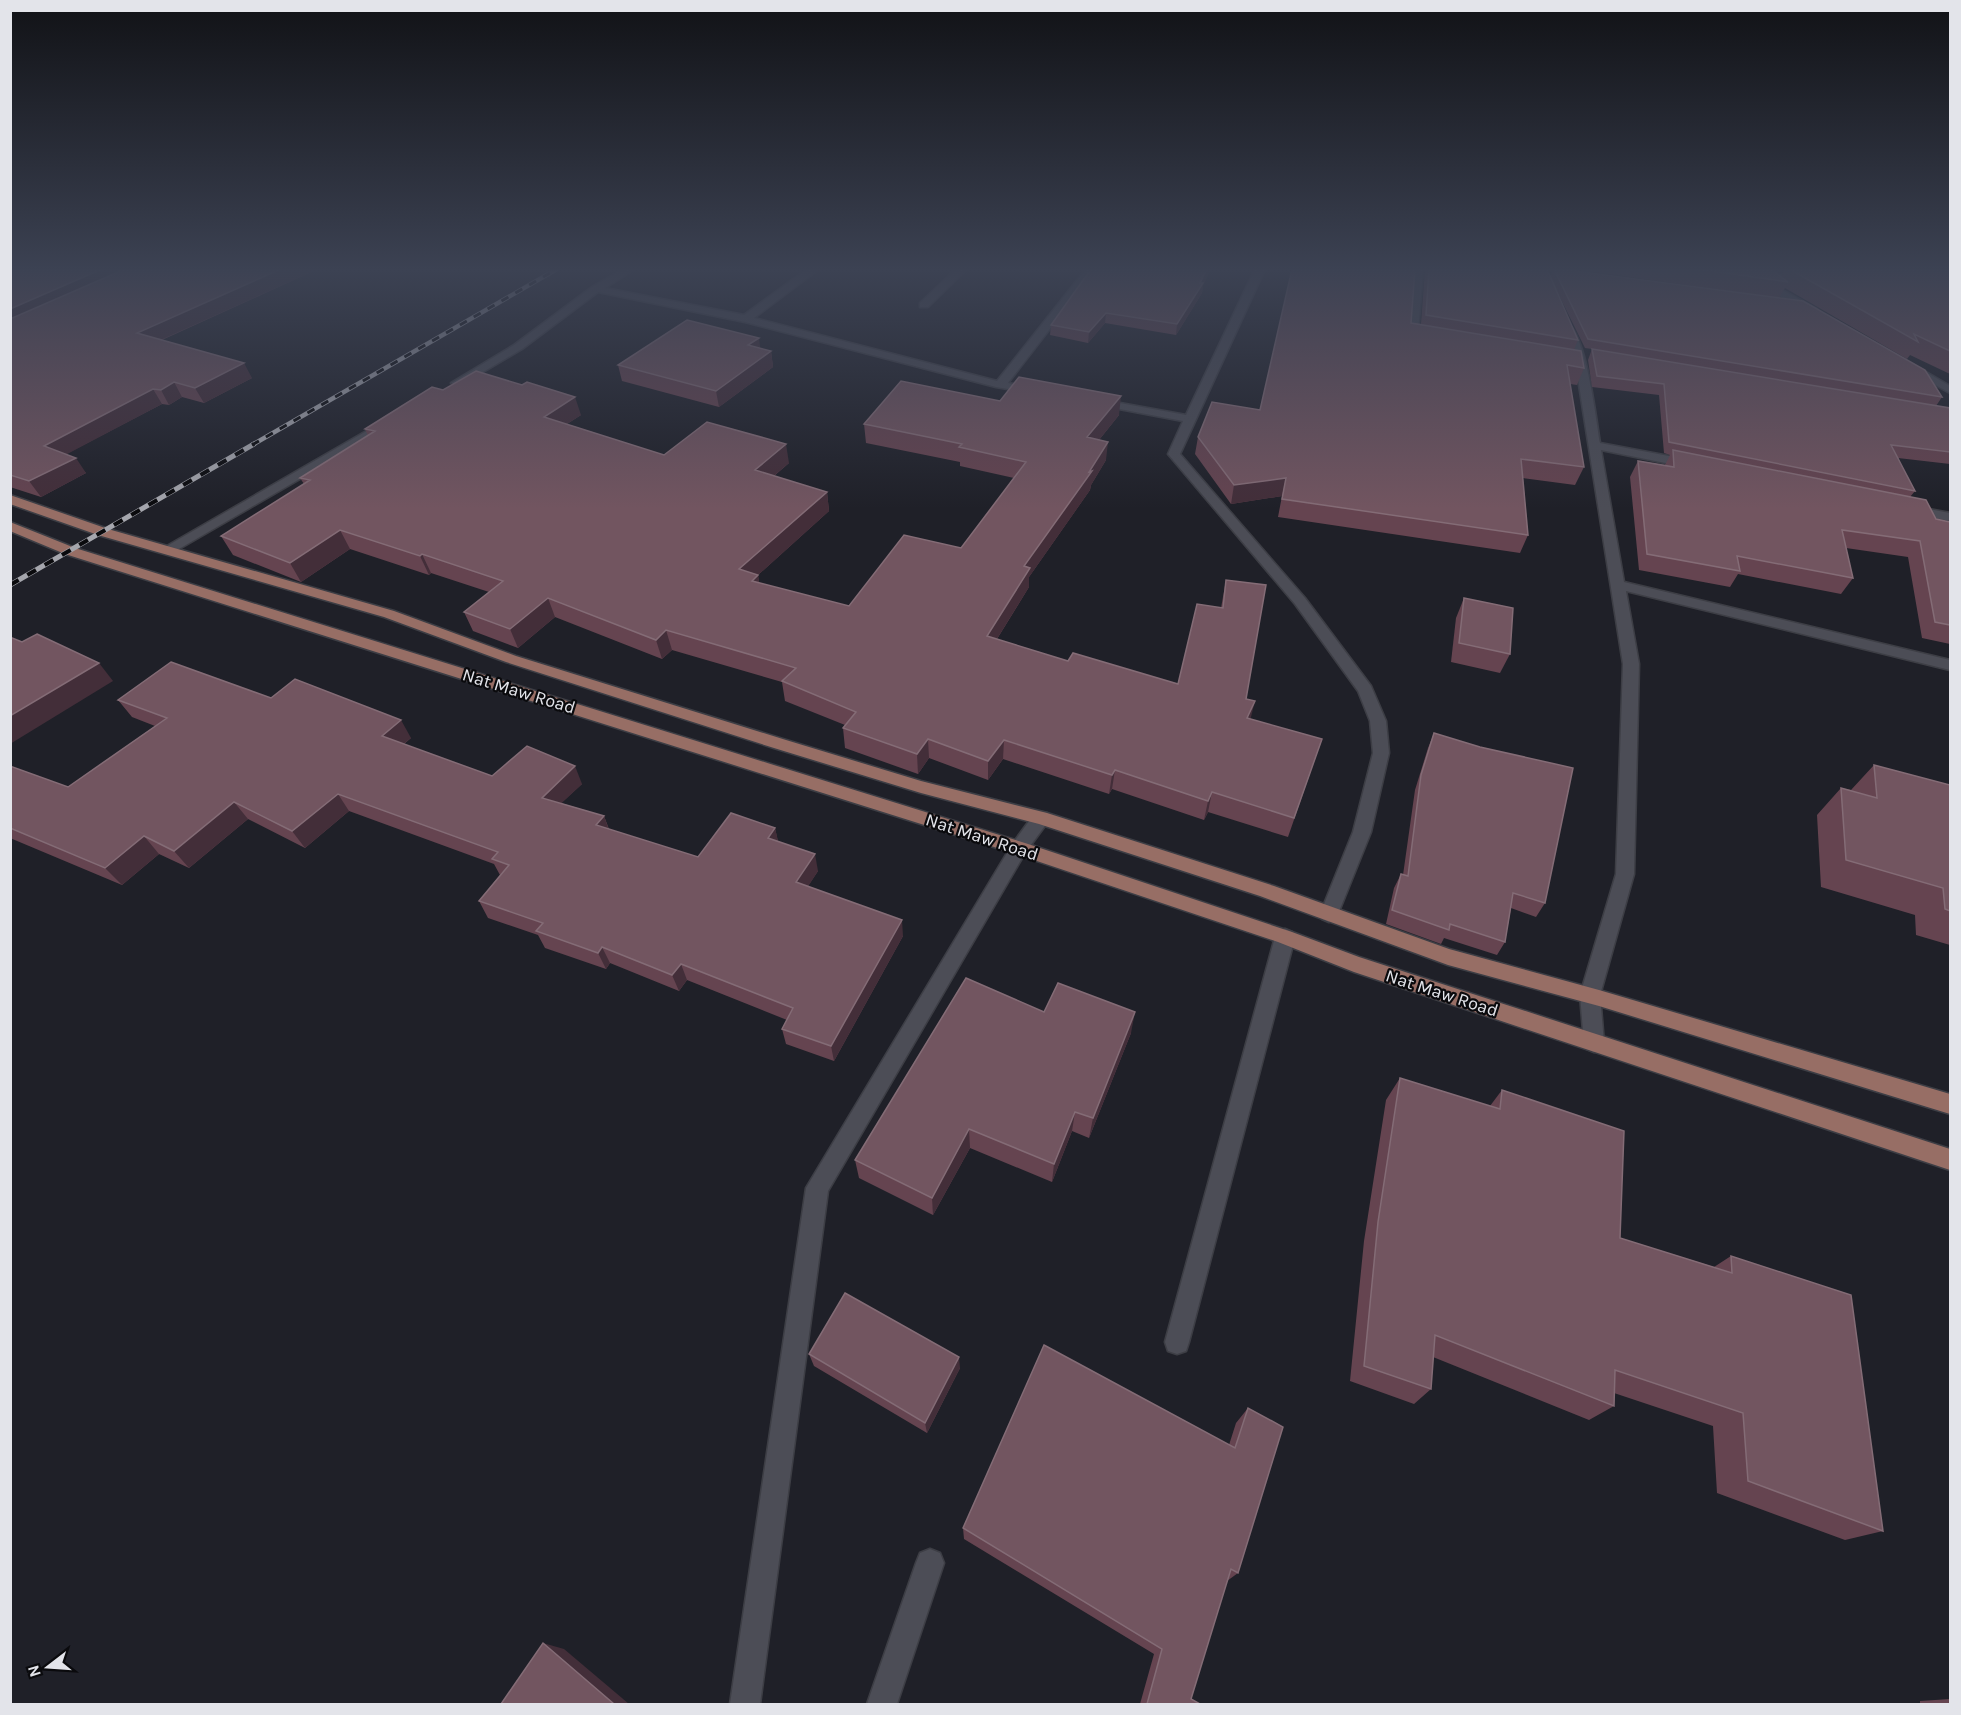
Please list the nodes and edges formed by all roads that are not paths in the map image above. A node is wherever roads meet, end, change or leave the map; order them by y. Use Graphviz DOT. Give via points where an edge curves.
graph roads {
  1 [pos="515,349"];
  2 [pos="862,349"];
  3 [pos="1028,349"];
  4 [pos="1223,349"];
  5 [pos="1576,349"];
  6 [pos="1899,360"];
  7 [pos="1000,385"];
  8 [pos="446,389"];
  9 [pos="1950,390"];
  10 [pos="1045,393"];
  11 [pos="1090,401"];
  12 [pos="405,413"];
  13 [pos="1191,419"];
  14 [pos="1593,445"];
  15 [pos="1708,468"];
  16 [pos="10,499"];
  17 [pos="1893,506"];
  18 [pos="1950,517"];
  19 [pos="10,526"];
  20 [pos="167,550"];
  21 [pos="1617,585"];
  22 [pos="1950,665"];
  23 [pos="1041,818"];
  24 [pos="1018,848"];
  25 [pos="1329,914"];
  26 [pos="1285,937"];
  27 [pos="1590,995"];
  28 [pos="1594,1042"];
  29 [pos="1950,1104"];
  30 [pos="1950,1160"];
  31 [pos="1177,1342"];
  32 [pos="930,1563"];
  33 [pos="745,1704"];
  34 [pos="882,1704"];
  1 -- 8 [label="street"];
  2 -- 7 [label="street"];
  3 -- 7 [label="street"];
  4 -- 13 [label="street"];
  5 -- 14 [label="street"];
  6 -- 9 [label="street"];
  7 -- 10 [label="street"];
  11 -- 13 [label="street"];
  12 -- 20 [label="street"];
  13 -- 25 [label="street" via="1174,454 1300,601 1365,690 1378,721 1381,753 1362,832"];
  14 -- 15 [label="street"];
  14 -- 21 [label="street"];
  16 -- 20 [label="main road, Nat Maw Road"];
  17 -- 18 [label="street"];
  19 -- 24 [label="main road, Nat Maw Road" via="70,550"];
  20 -- 23 [label="main road, Nat Maw Road" via="389,614 511,659 910,784"];
  21 -- 22 [label="street"];
  21 -- 27 [label="street" via="1630,664 1625,874"];
  23 -- 24 [label="street"];
  23 -- 25 [label="main road, Nat Maw Road"];
  24 -- 26 [label="main road, Nat Maw Road"];
  24 -- 33 [label="street" via="817,1188"];
  25 -- 27 [label="main road, Nat Maw Road" via="1448,957"];
  26 -- 28 [label="main road, Nat Maw Road" via="1354,964"];
  26 -- 31 [label="street"];
  27 -- 28 [label="street"];
  27 -- 29 [label="main road, Nat Maw Road"];
  28 -- 30 [label="main road, Nat Maw Road"];
  32 -- 34 [label="street"];
}
